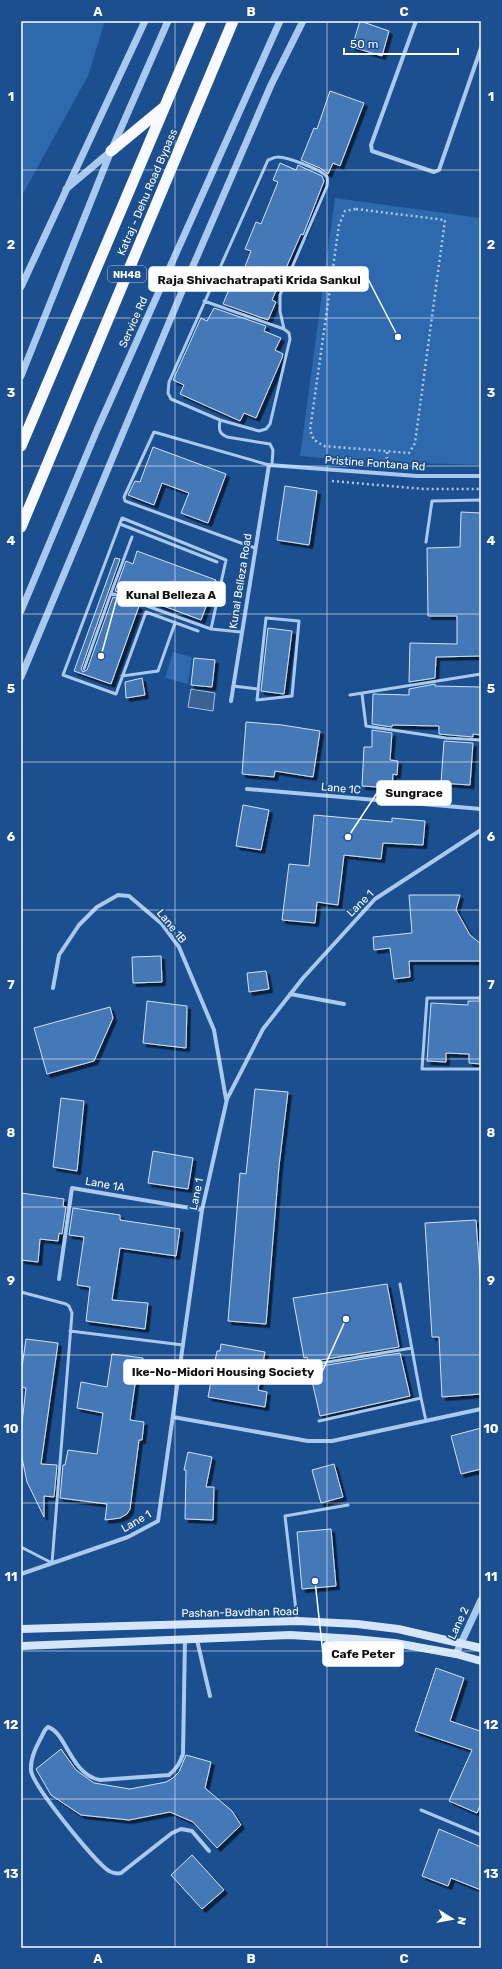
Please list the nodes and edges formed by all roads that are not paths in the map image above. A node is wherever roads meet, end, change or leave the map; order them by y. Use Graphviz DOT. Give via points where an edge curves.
graph roads {
  1 [pos="145,21"];
  2 [pos="168,21"];
  3 [pos="201,21"];
  4 [pos="233,21"];
  5 [pos="280,21"];
  6 [pos="303,21"];
  7 [pos="416,21"];
  8 [pos="481,48"];
  9 [pos="165,106"];
  10 [pos="112,151"];
  11 [pos="65,191"];
  12 [pos="21,288"];
  13 [pos="204,301"];
  14 [pos="284,329"];
  15 [pos="21,376"];
  16 [pos="220,420"];
  17 [pos="21,446"];
  18 [pos="271,465"];
  19 [pos="481,476"];
  20 [pos="481,500"];
  21 [pos="120,524"];
  22 [pos="21,527"];
  23 [pos="132,537"];
  24 [pos="426,542"];
  25 [pos="255,548"];
  26 [pos="217,562"];
  27 [pos="111,593"];
  28 [pos="21,611"];
  29 [pos="175,623"];
  30 [pos="211,629"];
  31 [pos="198,631"];
  32 [pos="241,632"];
  33 [pos="84,669"];
  34 [pos="481,674"];
  35 [pos="122,676"];
  36 [pos="21,678"];
  37 [pos="233,686"];
  38 [pos="258,689"];
  39 [pos="362,694"];
  40 [pos="350,695"];
  41 [pos="231,701"];
  42 [pos="481,740"];
  43 [pos="247,789"];
  44 [pos="481,809"];
  45 [pos="481,830"];
  46 [pos="53,988"];
  47 [pos="290,994"];
  48 [pos="481,998"];
  49 [pos="344,1004"];
  50 [pos="481,1069"];
  51 [pos="226,1099"];
  52 [pos="202,1210"];
  53 [pos="59,1279"];
  54 [pos="400,1284"];
  55 [pos="21,1292"];
  56 [pos="70,1332"];
  57 [pos="183,1345"];
  58 [pos="412,1348"];
  59 [pos="298,1368"];
  60 [pos="421,1398"];
  61 [pos="481,1409"];
  62 [pos="173,1418"];
  63 [pos="319,1421"];
  64 [pos="426,1421"];
  65 [pos="348,1505"];
  66 [pos="21,1548"];
  67 [pos="52,1563"];
  68 [pos="21,1574"];
  69 [pos="481,1600"];
  70 [pos="298,1621"];
  71 [pos="21,1629"];
  72 [pos="185,1640"];
  73 [pos="197,1640"];
  74 [pos="461,1643"];
  75 [pos="21,1646"];
  76 [pos="481,1648"];
  77 [pos="456,1654"];
  78 [pos="481,1662"];
  79 [pos="210,1696"];
  80 [pos="421,1810"];
  81 [pos="481,1835"];
  82 [pos="209,1851"];
  1 -- 11 [label="street"];
  2 -- 10 [label="street"];
  3 -- 9 [label="highway, Katraj - Dehu Road Bypass / NH48"];
  4 -- 22 [label="highway, Katraj - Dehu Road Bypass / NH48"];
  5 -- 28 [label="street, Service Rd" via="100,422"];
  6 -- 36 [label="street" via="271,86 183,289"];
  7 -- 8 [label="street" via="371,145 372,151 434,172 439,170"];
  9 -- 10 [label="highway"];
  9 -- 17 [label="highway, Katraj - Dehu Road Bypass / NH48"];
  10 -- 11 [label="street"];
  10 -- 15 [label="street"];
  11 -- 12 [label="street"];
  13 -- 14 [label="lane"];
  13 -- 14 [label="lane" via="268,160 276,156 284,157 318,170 328,179 280,295"];
  13 -- 16 [label="lane" via="169,382 168,393 171,399"];
  14 -- 16 [label="lane" via="289,333 290,339 270,424 266,429 259,431"];
  16 -- 18 [label="lane" via="219,429 222,434 270,444 273,450"];
  18 -- 19 [label="street, Pristine Fontana Rd" via="417,476"];
  18 -- 25 [label="street, Kunal Belleza Road"];
  18 -- 25 [label="lane" via="154,432 124,497 125,501"];
  20 -- 24 [label="lane" via="432,501"];
  21 -- 26 [label="lane"];
  21 -- 30 [label="lane" via="122,518 226,560"];
  21 -- 35 [label="lane" via="63,675 116,694"];
  23 -- 27 [label="lane"];
  25 -- 32 [label="street, Kunal Belleza Road"];
  27 -- 30 [label="lane"];
  27 -- 33 [label="lane"];
  29 -- 31 [label="lane"];
  29 -- 35 [label="lane" via="158,671"];
  29 -- 35 [label="lane" via="146,612"];
  30 -- 32 [label="lane"];
  32 -- 37 [label="street, Kunal Belleza Road"];
  34 -- 39 [label="lane"];
  37 -- 38 [label="lane"];
  37 -- 41 [label="street, Kunal Belleza Road"];
  38 -- 38 [label="lane" via="266,618 299,622 292,696 257,700"];
  39 -- 40 [label="lane"];
  39 -- 42 [label="lane" via="366,726 446,738"];
  43 -- 44 [label="street, Lane 1C"];
  45 -- 47 [label="street, Lane 1" via="375,899"];
  46 -- 51 [label="street, Lane 1B" via="59,955 79,925 97,907 118,895 129,896 162,924 179,947 214,1030"];
  47 -- 49 [label="street"];
  47 -- 51 [label="street, Lane 1" via="263,1029"];
  48 -- 50 [label="lane" via="427,998 422,1069"];
  51 -- 52 [label="street, Lane 1"];
  52 -- 53 [label="street, Lane 1A" via="72,1188"];
  52 -- 57 [label="street, Lane 1"];
  54 -- 58 [label="lane"];
  55 -- 56 [label="lane" via="70,1306"];
  56 -- 57 [label="lane"];
  56 -- 67 [label="lane"];
  57 -- 62 [label="street, Lane 1"];
  58 -- 59 [label="lane"];
  58 -- 60 [label="lane"];
  60 -- 63 [label="lane"];
  60 -- 64 [label="lane"];
  61 -- 64 [label="street"];
  62 -- 64 [label="street" via="308,1441 332,1441"];
  62 -- 67 [label="street, Lane 1" via="158,1521 128,1538"];
  65 -- 70 [label="lane" via="285,1516"];
  66 -- 67 [label="lane"];
  67 -- 68 [label="street, Lane 1"];
  69 -- 74 [label="street, Lane 2"];
  70 -- 71 [label="main road, Pashan-Bavdhan Road"];
  70 -- 74 [label="main road, Pashan-Bavdhan Road" via="398,1629"];
  72 -- 73 [label="main road"];
  72 -- 75 [label="main road"];
  72 -- 82 [label="street" via="183,1754 181,1762 169,1775 100,1780 91,1778 78,1765 56,1732 48,1727 33,1756 31,1770 34,1780 62,1819 110,1872 121,1874 172,1833 181,1830 192,1831"];
  73 -- 77 [label="main road" via="290,1635 356,1639"];
  73 -- 79 [label="street"];
  74 -- 76 [label="main road, Pashan-Bavdhan Road"];
  74 -- 77 [label="street, Lane 2"];
  77 -- 78 [label="main road"];
  80 -- 81 [label="lane"];
}
